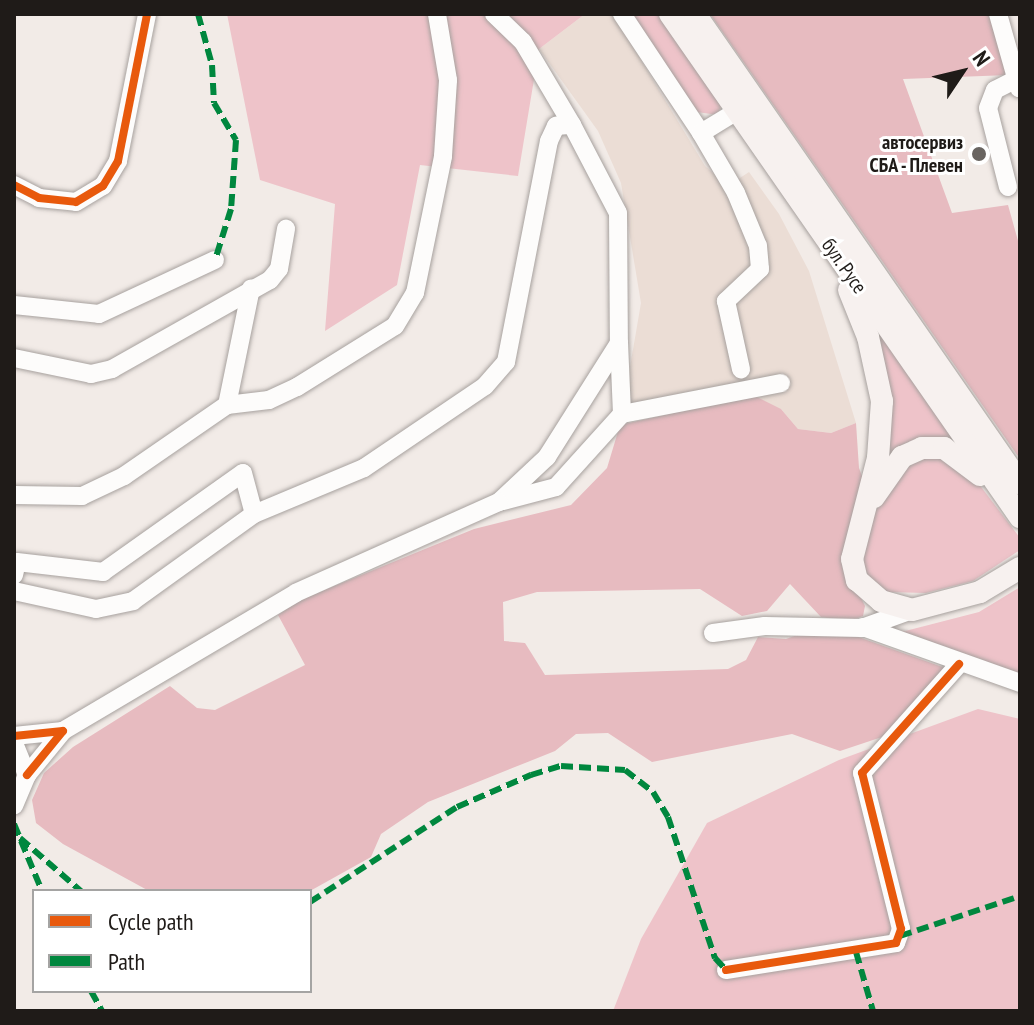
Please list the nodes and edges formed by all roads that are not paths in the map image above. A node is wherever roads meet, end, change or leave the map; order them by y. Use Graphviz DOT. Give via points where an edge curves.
graph roads {
  1 [pos="147,14"];
  2 [pos="437,14"];
  3 [pos="494,14"];
  4 [pos="622,14"];
  5 [pos="670,14"];
  6 [pos="695,14"];
  7 [pos="998,14"];
  8 [pos="1018,84"];
  9 [pos="737,111"];
  10 [pos="572,125"];
  11 [pos="701,133"];
  12 [pos="14,185"];
  13 [pos="1008,187"];
  14 [pos="816,225"];
  15 [pos="286,229"];
  16 [pos="215,260"];
  17 [pos="251,288"];
  18 [pos="14,305"];
  19 [pos="619,343"];
  20 [pos="14,358"];
  21 [pos="741,369"];
  22 [pos="778,390"];
  23 [pos="227,405"];
  24 [pos="622,414"];
  25 [pos="1020,483"];
  26 [pos="14,495"];
  27 [pos="499,502"];
  28 [pos="254,514"];
  29 [pos="1020,517"];
  30 [pos="861,518"];
  31 [pos="1020,568"];
  32 [pos="14,575"];
  33 [pos="14,591"];
  34 [pos="872,595"];
  35 [pos="912,610"];
  36 [pos="862,628"];
  37 [pos="713,633"];
  38 [pos="959,664"];
  39 [pos="1020,683"];
  40 [pos="63,731"];
  41 [pos="14,736"];
  42 [pos="14,743"];
  43 [pos="27,775"];
  44 [pos="14,805"];
  45 [pos="726,970"];
  1 -- 12 [label="street" via="118,161 103,186 76,202 39,198"];
  2 -- 23 [label="street" via="448,80 443,156 415,293 395,326 297,387 269,400"];
  3 -- 10 [label="street" via="523,42"];
  4 -- 11 [label="street"];
  5 -- 9 [label="main road, бул. Русе"];
  6 -- 25 [label="main road, бул. Русе"];
  7 -- 8 [label="street"];
  8 -- 13 [label="street" via="995,90 988,108"];
  9 -- 11 [label="street"];
  9 -- 14 [label="main road, бул. Русе"];
  10 -- 19 [label="street" via="618,213"];
  10 -- 28 [label="street" via="556,126 549,141 506,362 485,386 364,468"];
  11 -- 21 [label="street" via="758,246 760,269 726,301"];
  14 -- 29 [label="main road, бул. Русе"];
  14 -- 30 [label="main road" via="859,312 879,380 878,458"];
  15 -- 17 [label="street" via="279,269"];
  16 -- 18 [label="street" via="99,314"];
  17 -- 20 [label="street" via="112,369 91,374"];
  17 -- 23 [label="street"];
  19 -- 24 [label="street"];
  19 -- 27 [label="street" via="547,457"];
  22 -- 24 [label="street" via="754,386"];
  23 -- 26 [label="street" via="124,476 82,496"];
  24 -- 27 [label="street" via="556,487"];
  27 -- 40 [label="street" via="296,593"];
  28 -- 32 [label="street" via="243,473 103,572 17,562"];
  28 -- 33 [label="street" via="133,601 96,609"];
  29 -- 30 [label="main road" via="973,467 944,448 933,447 902,457"];
  30 -- 34 [label="main road" via="851,566"];
  31 -- 35 [label="main road" via="980,592"];
  34 -- 35 [label="main road"];
  34 -- 36 [label="street" via="873,612"];
  35 -- 36 [label="street"];
  36 -- 37 [label="street" via="765,626"];
  36 -- 38 [label="street"];
  38 -- 39 [label="street"];
  38 -- 45 [label="street" via="862,773 901,929 896,943"];
  40 -- 41 [label="street"];
  40 -- 43 [label="street"];
  42 -- 43 [label="street"];
  43 -- 44 [label="street"];
}
